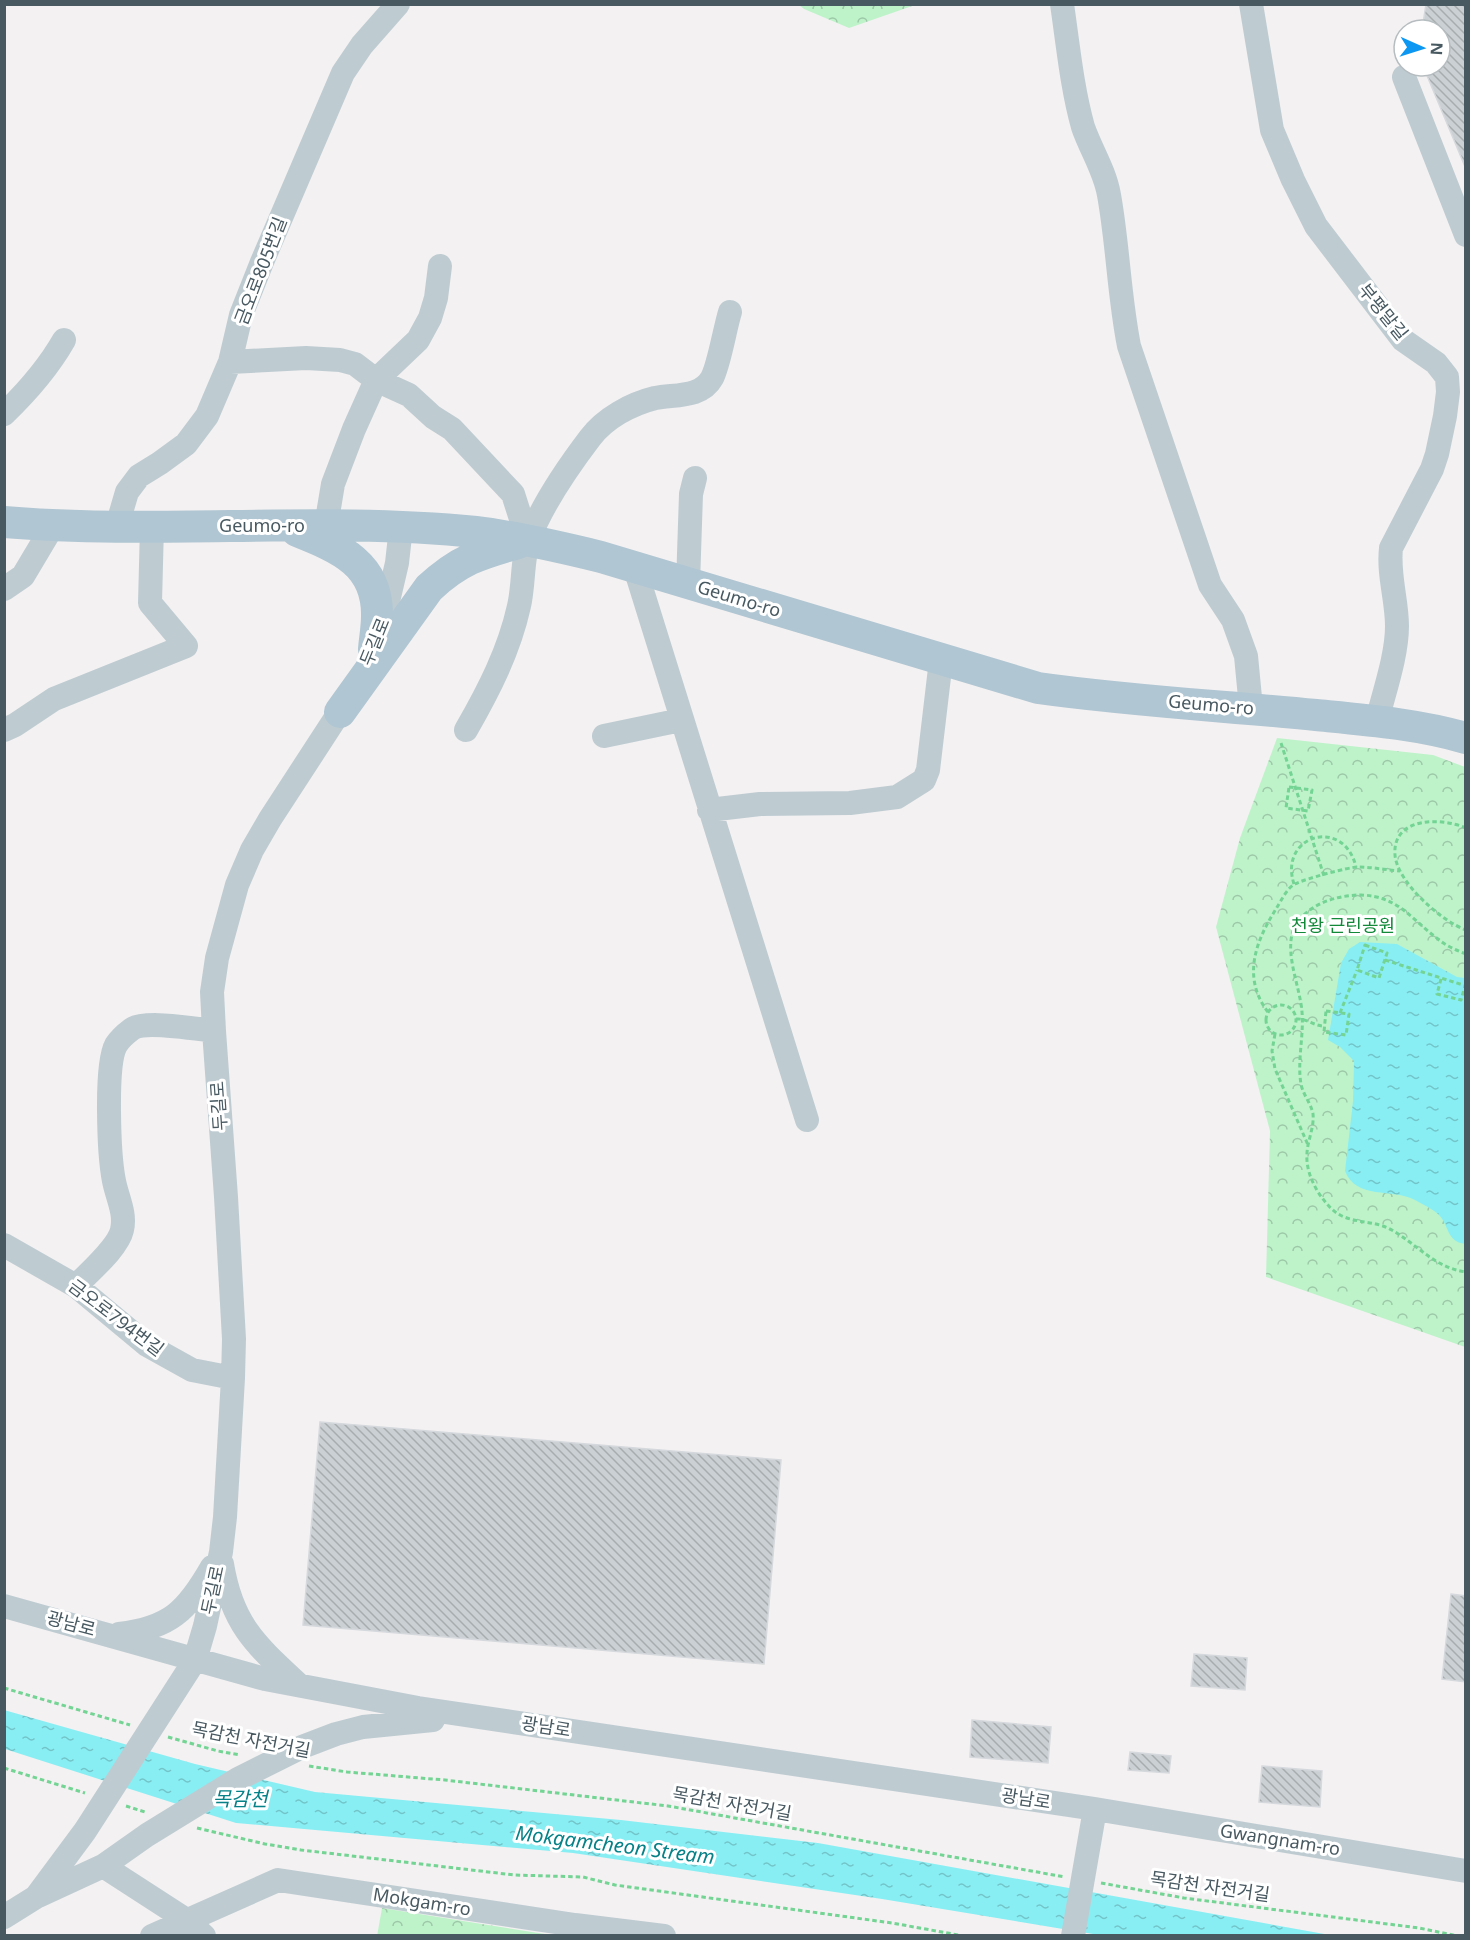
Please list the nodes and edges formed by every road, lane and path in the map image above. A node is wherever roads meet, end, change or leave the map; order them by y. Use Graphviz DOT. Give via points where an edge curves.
graph roads {
  1 [pos="399,4"];
  2 [pos="1062,4"];
  3 [pos="1251,4"];
  4 [pos="1404,78"];
  5 [pos="1466,235"];
  6 [pos="440,266"];
  7 [pos="730,312"];
  8 [pos="64,340"];
  9 [pos="230,362"];
  10 [pos="376,380"];
  11 [pos="4,414"];
  12 [pos="695,478"];
  13 [pos="4,522"];
  14 [pos="54,524"];
  15 [pos="117,526"];
  16 [pos="152,526"];
  17 [pos="285,526"];
  18 [pos="326,526"];
  19 [pos="401,527"];
  20 [pos="528,541"];
  21 [pos="635,568"];
  22 [pos="688,584"];
  23 [pos="4,589"];
  24 [pos="374,649"];
  25 [pos="941,660"];
  26 [pos="1251,708"];
  27 [pos="340,712"];
  28 [pos="681,720"];
  29 [pos="1377,721"];
  30 [pos="4,730"];
  31 [pos="466,730"];
  32 [pos="604,736"];
  33 [pos="1466,738"];
  34 [pos="1281,743"];
  35 [pos="1295,788"];
  36 [pos="709,810"];
  37 [pos="1302,810"];
  38 [pos="1466,828"];
  39 [pos="1312,839"];
  40 [pos="1356,867"];
  41 [pos="1400,871"];
  42 [pos="1324,876"];
  43 [pos="1294,884"];
  44 [pos="1466,930"];
  45 [pos="1466,954"];
  46 [pos="1385,960"];
  47 [pos="1357,970"];
  48 [pos="1441,978"];
  49 [pos="1465,986"];
  50 [pos="1268,1012"];
  51 [pos="1341,1013"];
  52 [pos="1302,1018"];
  53 [pos="1296,1019"];
  54 [pos="1324,1026"];
  55 [pos="214,1031"];
  56 [pos="1275,1034"];
  57 [pos="807,1120"];
  58 [pos="1308,1145"];
  59 [pos="4,1245"];
  60 [pos="1466,1272"];
  61 [pos="76,1286"];
  62 [pos="233,1378"];
  63 [pos="221,1552"];
  64 [pos="4,1606"];
  65 [pos="110,1635"];
  66 [pos="195,1660"];
  67 [pos="300,1686"];
  68 [pos="4,1688"];
  69 [pos="480,1717"];
  70 [pos="162,1725"];
  71 [pos="132,1726"];
  72 [pos="242,1755"];
  73 [pos="300,1765"];
  74 [pos="4,1768"];
  75 [pos="89,1794"];
  76 [pos="123,1805"];
  77 [pos="1095,1809"];
  78 [pos="146,1824"];
  79 [pos="190,1826"];
  80 [pos="103,1866"];
  81 [pos="1466,1871"];
  82 [pos="1074,1878"];
  83 [pos="1096,1882"];
  84 [pos="36,1897"];
  85 [pos="4,1917"];
  86 [pos="196,1928"];
  87 [pos="572,1930"];
  88 [pos="152,1935"];
  89 [pos="663,1935"];
  90 [pos="964,1935"];
  91 [pos="1073,1935"];
  92 [pos="1458,1935"];
  1 -- 9 [label="street, 금오로805번길" via="343,73 241,315"];
  2 -- 26 [label="street" via="1078,105 1109,194 1129,346 1210,585 1233,620 1246,656"];
  3 -- 29 [label="street, 부평말길" via="1272,130 1316,226 1403,340 1436,363 1447,377 1445,416 1437,454 1391,548 1389,563 1397,630"];
  4 -- 5 [label="street"];
  6 -- 10 [label="street" via="433,308 418,340"];
  7 -- 20 [label="street" via="712,377 705,386 694,393 635,405 611,418 591,436 546,504"];
  8 -- 11 [label="street" via="51,363"];
  9 -- 10 [label="street" via="340,360 355,364"];
  9 -- 15 [label="street, 금오로805번길" via="207,416 186,444 139,476 127,492"];
  10 -- 18 [label="street" via="333,484"];
  10 -- 20 [label="street" via="409,395 452,429 513,494"];
  12 -- 22 [label="street"];
  13 -- 14 [label="main road, Geumo-ro"];
  14 -- 15 [label="main road, Geumo-ro"];
  14 -- 23 [label="street" via="22,576"];
  15 -- 16 [label="main road, Geumo-ro"];
  16 -- 17 [label="main road, Geumo-ro"];
  16 -- 30 [label="street" via="150,603 186,646 54,699"];
  17 -- 18 [label="main road, Geumo-ro"];
  17 -- 24 [label="main road" via="331,545 361,567 376,598"];
  18 -- 19 [label="main road, Geumo-ro"];
  19 -- 20 [label="main road, Geumo-ro" via="478,532"];
  19 -- 24 [label="street, 두길로" via="392,593"];
  20 -- 21 [label="main road, Geumo-ro"];
  20 -- 27 [label="main road" via="482,553 446,572 429,588"];
  20 -- 31 [label="street" via="514,628 489,689"];
  21 -- 22 [label="main road, Geumo-ro"];
  21 -- 28 [label="street"];
  22 -- 25 [label="main road, Geumo-ro"];
  24 -- 27 [label="street, 두길로"];
  25 -- 26 [label="main road, Geumo-ro" via="1038,688"];
  25 -- 36 [label="street" via="928,770 924,780 913,789 897,797 850,803 760,804"];
  26 -- 29 [label="main road, Geumo-ro"];
  27 -- 55 [label="street, 두길로" via="270,819 237,885 217,958 212,992"];
  28 -- 32 [label="street"];
  28 -- 36 [label="street"];
  29 -- 33 [label="main road, Geumo-ro"];
  34 -- 35 [label="path"];
  35 -- 37 [label="path"];
  35 -- 37 [label="path" via="1289,787 1286,808"];
  35 -- 37 [label="path" via="1312,790 1308,812"];
  36 -- 57 [label="street"];
  37 -- 39 [label="path"];
  38 -- 41 [label="path" via="1440,821 1412,825 1397,841 1395,855"];
  39 -- 40 [label="path" via="1326,837 1343,843"];
  39 -- 42 [label="path"];
  39 -- 43 [label="path" via="1301,845 1291,863"];
  40 -- 41 [label="path"];
  40 -- 42 [label="path"];
  41 -- 44 [label="path" via="1432,908"];
  42 -- 43 [label="path"];
  43 -- 50 [label="path" via="1265,927 1255,951 1254,983"];
  45 -- 52 [label="path" via="1439,940 1391,901 1362,895 1319,904 1303,916 1293,933 1293,963"];
  46 -- 47 [label="path" via="1379,978"];
  46 -- 47 [label="path" via="1387,953 1365,945"];
  46 -- 48 [label="path"];
  47 -- 51 [label="path"];
  48 -- 49 [label="path"];
  48 -- 49 [label="path" via="1437,994 1461,1000"];
  50 -- 53 [label="path" via="1275,1005 1285,1005 1293,1010"];
  50 -- 56 [label="path" via="1266,1022"];
  51 -- 54 [label="path" via="1326,1011"];
  51 -- 54 [label="path" via="1349,1014 1346,1035 1324,1032"];
  52 -- 53 [label="path"];
  52 -- 54 [label="path"];
  52 -- 58 [label="path" via="1300,1080 1312,1113"];
  53 -- 56 [label="path" via="1290,1032"];
  55 -- 61 [label="street" via="154,1025 134,1028 116,1045 111,1070 109,1146 122,1230 113,1246"];
  55 -- 62 [label="street, 두길로" via="234,1339"];
  56 -- 58 [label="path" via="1275,1070"];
  58 -- 60 [label="path" via="1306,1162 1311,1180 1338,1214 1387,1228 1433,1261"];
  59 -- 61 [label="street, 금오로794번길"];
  61 -- 62 [label="street, 금오로794번길" via="147,1345 192,1370"];
  62 -- 63 [label="street, 두길로"];
  63 -- 65 [label="street" via="181,1611 156,1627"];
  63 -- 66 [label="street, 두길로"];
  63 -- 67 [label="street" via="225,1581 241,1622 252,1640"];
  64 -- 65 [label="street, 광남로"];
  65 -- 66 [label="street, 광남로"];
  66 -- 67 [label="street, 광남로"];
  66 -- 70 [label="street, 두길로"];
  67 -- 69 [label="street, 광남로"];
  68 -- 71 [label="path"];
  69 -- 77 [label="street, 광남로"];
  69 -- 78 [label="street" via="363,1727 318,1740"];
  70 -- 72 [label="path, 목감천 자전거길" via="218,1751"];
  70 -- 84 [label="street, 두길로"];
  73 -- 82 [label="path, 목감천 자전거길" via="668,1806"];
  74 -- 75 [label="path"];
  76 -- 78 [label="path"];
  77 -- 81 [label="street, Gwangnam-ro"];
  77 -- 91 [label="street"];
  78 -- 80 [label="street"];
  79 -- 90 [label="path" via="301,1850 514,1875 583,1877 615,1885"];
  80 -- 84 [label="street"];
  80 -- 86 [label="street"];
  83 -- 92 [label="path, 목감천 자전거길" via="1184,1898"];
  84 -- 85 [label="street"];
  86 -- 87 [label="street, Mokgam-ro" via="279,1880"];
  86 -- 88 [label="street, Mokgam-ro"];
  87 -- 89 [label="street, Mokgam-ro"];
}
